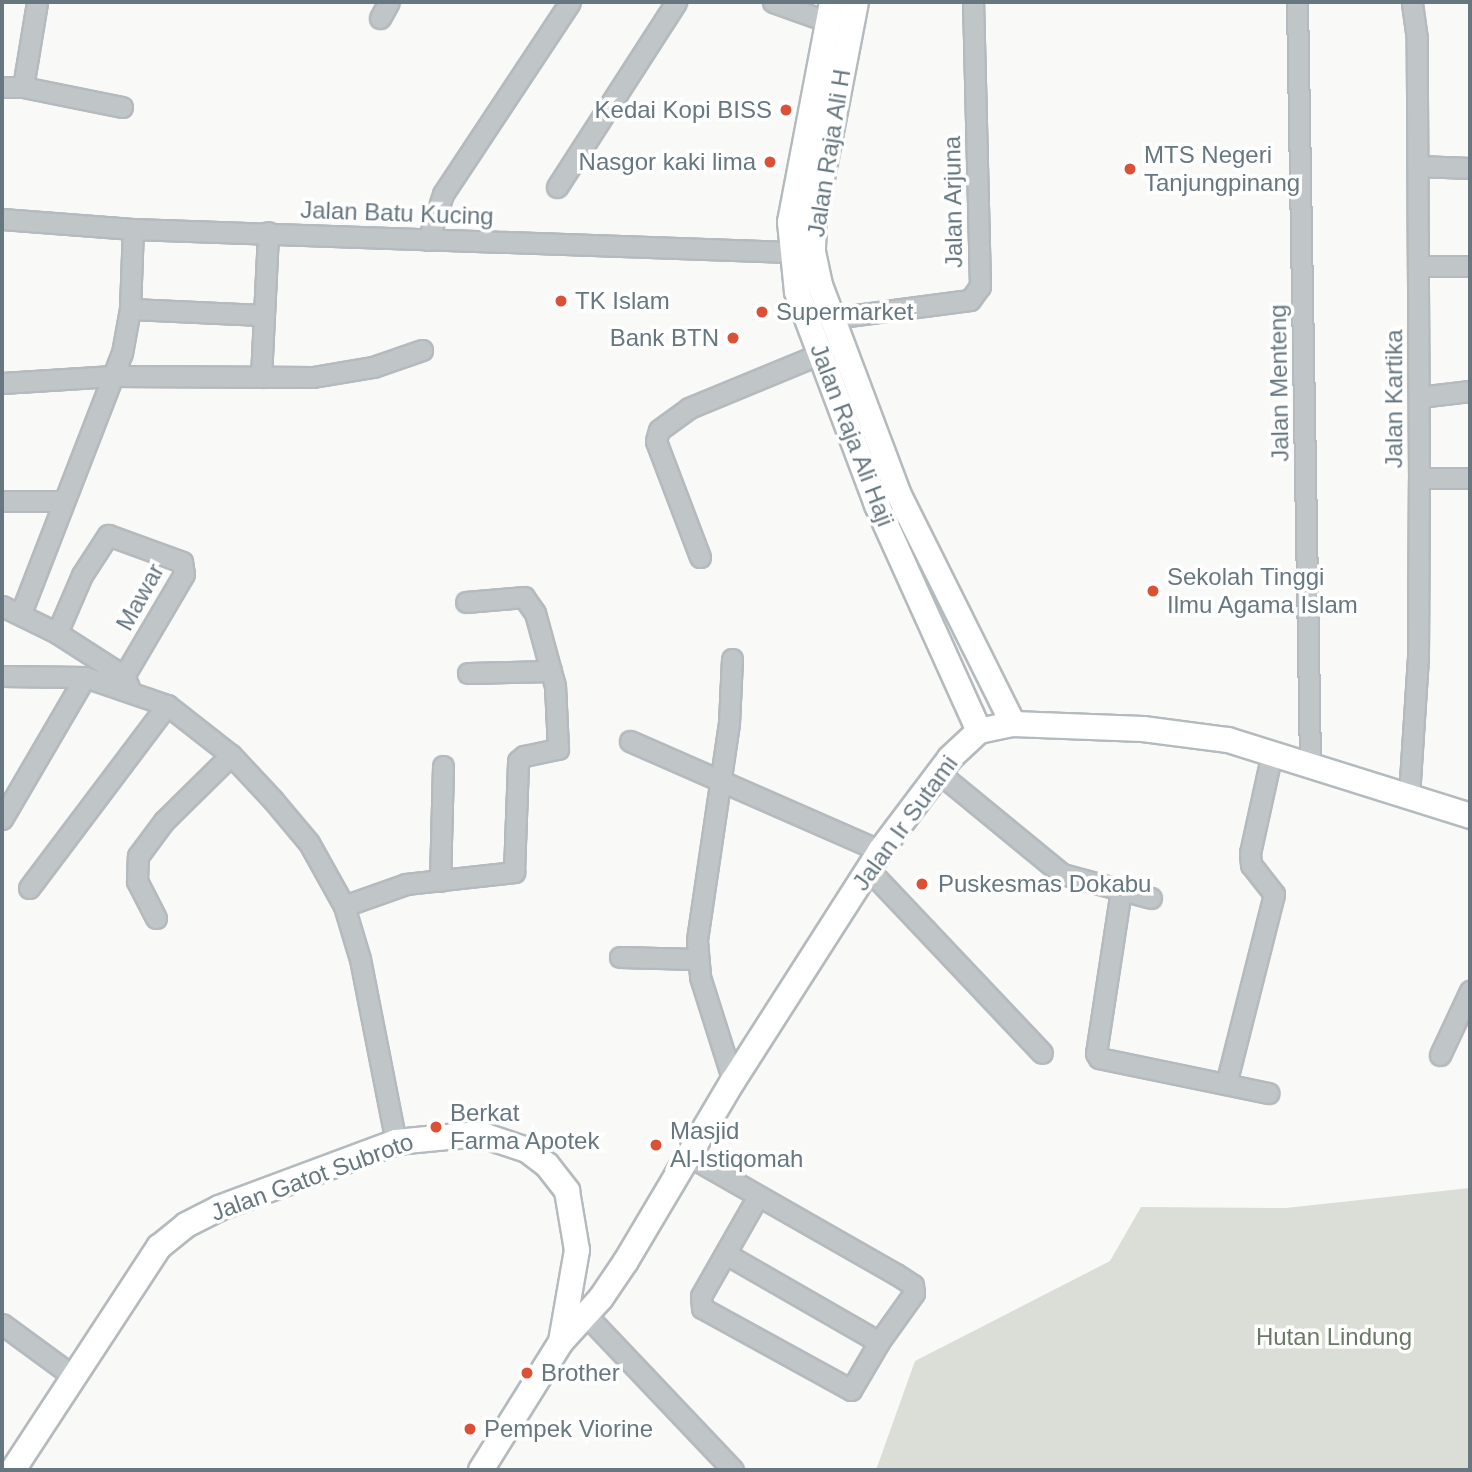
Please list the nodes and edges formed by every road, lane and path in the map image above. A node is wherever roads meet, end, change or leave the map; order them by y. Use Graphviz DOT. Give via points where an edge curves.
graph roads {
  1 [pos="37,2"];
  2 [pos="570,2"];
  3 [pos="676,2"];
  4 [pos="773,2"];
  5 [pos="856,2"];
  6 [pos="973,2"];
  7 [pos="1297,2"];
  8 [pos="1412,2"];
  9 [pos="830,12"];
  10 [pos="2,87"];
  11 [pos="23,87"];
  12 [pos="122,107"];
  13 [pos="1418,166"];
  14 [pos="1470,168"];
  15 [pos="556,187"];
  16 [pos="2,219"];
  17 [pos="802,221"];
  18 [pos="133,229"];
  19 [pos="268,232"];
  20 [pos="428,240"];
  21 [pos="790,252"];
  22 [pos="1418,266"];
  23 [pos="1470,266"];
  24 [pos="130,309"];
  25 [pos="262,316"];
  26 [pos="832,318"];
  27 [pos="422,350"];
  28 [pos="820,355"];
  29 [pos="113,376"];
  30 [pos="261,377"];
  31 [pos="2,383"];
  32 [pos="1470,391"];
  33 [pos="1419,397"];
  34 [pos="1419,478"];
  35 [pos="1470,478"];
  36 [pos="63,500"];
  37 [pos="2,501"];
  38 [pos="700,557"];
  39 [pos="466,602"];
  40 [pos="2,606"];
  41 [pos="21,613"];
  42 [pos="57,633"];
  43 [pos="732,659"];
  44 [pos="551,670"];
  45 [pos="468,673"];
  46 [pos="2,677"];
  47 [pos="85,677"];
  48 [pos="127,683"];
  49 [pos="167,705"];
  50 [pos="1013,724"];
  51 [pos="979,731"];
  52 [pos="630,741"];
  53 [pos="1272,753"];
  54 [pos="231,755"];
  55 [pos="1310,764"];
  56 [pos="443,766"];
  57 [pos="939,773"];
  58 [pos="720,781"];
  59 [pos="1409,796"];
  60 [pos="1470,816"];
  61 [pos="2,819"];
  62 [pos="874,860"];
  63 [pos="440,881"];
  64 [pos="29,888"];
  65 [pos="1121,890"];
  66 [pos="1151,898"];
  67 [pos="344,906"];
  68 [pos="156,918"];
  69 [pos="620,957"];
  70 [pos="697,959"];
  71 [pos="1470,991"];
  72 [pos="1042,1053"];
  73 [pos="1440,1055"];
  74 [pos="733,1081"];
  75 [pos="1226,1084"];
  76 [pos="1268,1093"];
  77 [pos="396,1142"];
  78 [pos="689,1156"];
  79 [pos="758,1196"];
  80 [pos="577,1250"];
  81 [pos="726,1254"];
  82 [pos="626,1261"];
  83 [pos="587,1316"];
  84 [pos="2,1324"];
  85 [pos="561,1342"];
  86 [pos="879,1342"];
  87 [pos="73,1376"];
  88 [pos="485,1469"];
  89 [pos="13,1470"];
  90 [pos="733,1470"];
  1 -- 11 [label="street"];
  2 -- 20 [label="street" via="443,194"];
  3 -- 15 [label="street"];
  4 -- 9 [label="street"];
  5 -- 17 [label="main road, Jalan Raja Ali H"];
  6 -- 26 [label="street, Jalan Arjuna" via="980,286 970,300"];
  7 -- 55 [label="street, Jalan Menteng"];
  8 -- 13 [label="street, Jalan Kartika" via="1417,20"];
  9 -- 17 [label="main road, Jalan Raja Ali Haji"];
  10 -- 11 [label="street"];
  11 -- 12 [label="street"];
  13 -- 14 [label="street"];
  13 -- 22 [label="street, Jalan Kartika"];
  16 -- 18 [label="street, Jalan Batu Kucing"];
  17 -- 21 [label="main road, Jalan Raja Ali Haji"];
  17 -- 26 [label="main road, Jalan Raja Ali H"];
  18 -- 19 [label="street, Jalan Batu Kucing"];
  18 -- 24 [label="street"];
  19 -- 20 [label="street, Jalan Batu Kucing"];
  19 -- 25 [label="street"];
  20 -- 21 [label="street, Jalan Batu Kucing"];
  21 -- 28 [label="main road, Jalan Raja Ali Haji" via="797,292"];
  22 -- 23 [label="street"];
  22 -- 33 [label="street, Jalan Kartika"];
  24 -- 25 [label="street"];
  24 -- 29 [label="street"];
  25 -- 30 [label="street"];
  26 -- 50 [label="main road, Jalan Raja Ali H" via="898,493"];
  27 -- 30 [label="street" via="373,368 313,377"];
  28 -- 38 [label="street" via="688,408 659,430 656,442"];
  28 -- 51 [label="main road, Jalan Raja Ali Haji" via="877,505"];
  29 -- 30 [label="street"];
  29 -- 31 [label="street"];
  29 -- 36 [label="street" via="95,432"];
  32 -- 33 [label="street"];
  33 -- 34 [label="street, Jalan Kartika"];
  34 -- 35 [label="street"];
  34 -- 59 [label="street, Jalan Kartika" via="1418,657"];
  36 -- 37 [label="street"];
  36 -- 41 [label="street"];
  39 -- 44 [label="street" via="524,597 535,613"];
  40 -- 41 [label="street"];
  41 -- 42 [label="street"];
  42 -- 48 [label="street"];
  42 -- 48 [label="street, Mawar" via="82,575 108,535 182,562 184,574"];
  43 -- 58 [label="street"];
  44 -- 45 [label="street"];
  44 -- 63 [label="street" via="558,749 518,761 514,872"];
  46 -- 47 [label="street"];
  47 -- 48 [label="street"];
  47 -- 61 [label="street"];
  48 -- 49 [label="street"];
  49 -- 54 [label="street"];
  49 -- 64 [label="street"];
  50 -- 51 [label="main road"];
  50 -- 53 [label="main road" via="1143,729 1228,740"];
  51 -- 57 [label="main road, Jalan Ir Sutami"];
  52 -- 58 [label="street"];
  53 -- 55 [label="main road"];
  53 -- 75 [label="street" via="1250,853 1251,866 1274,894"];
  54 -- 67 [label="street" via="309,843"];
  54 -- 68 [label="street" via="164,821 138,856 137,881"];
  55 -- 59 [label="main road"];
  56 -- 63 [label="street"];
  57 -- 62 [label="main road, Jalan Ir Sutami"];
  57 -- 65 [label="street" via="1043,862 1062,874"];
  58 -- 62 [label="street"];
  58 -- 70 [label="street" via="700,907"];
  59 -- 60 [label="main road"];
  62 -- 72 [label="street"];
  62 -- 74 [label="main road, Jalan Ir Sutami"];
  63 -- 67 [label="street" via="406,884"];
  65 -- 66 [label="street"];
  65 -- 75 [label="street" via="1096,1053 1104,1059"];
  67 -- 77 [label="street" via="360,959"];
  69 -- 70 [label="street"];
  70 -- 74 [label="street"];
  71 -- 73 [label="street"];
  74 -- 78 [label="main road, Jalan Ir Sutami"];
  75 -- 76 [label="street"];
  77 -- 80 [label="main road, Jalan Gatot Subroto" via="480,1134 527,1150 567,1191"];
  77 -- 87 [label="main road, Jalan Gatot Subroto" via="219,1208 186,1225 159,1247"];
  78 -- 79 [label="street"];
  78 -- 82 [label="main road, Jalan Ir Sutami"];
  79 -- 81 [label="street"];
  79 -- 86 [label="street" via="913,1285 914,1293"];
  80 -- 82 [label="main road" via="596,1266"];
  80 -- 85 [label="main road, Jalan Gatot Subroto"];
  81 -- 86 [label="street"];
  81 -- 86 [label="street" via="701,1296 702,1308 851,1390"];
  82 -- 83 [label="main road, Jalan Ir Sutami"];
  83 -- 85 [label="main road, Jalan Ir Sutami"];
  83 -- 90 [label="street"];
  84 -- 87 [label="street"];
  85 -- 88 [label="main road"];
  87 -- 89 [label="main road, Jalan Gatot Subroto"];
}
